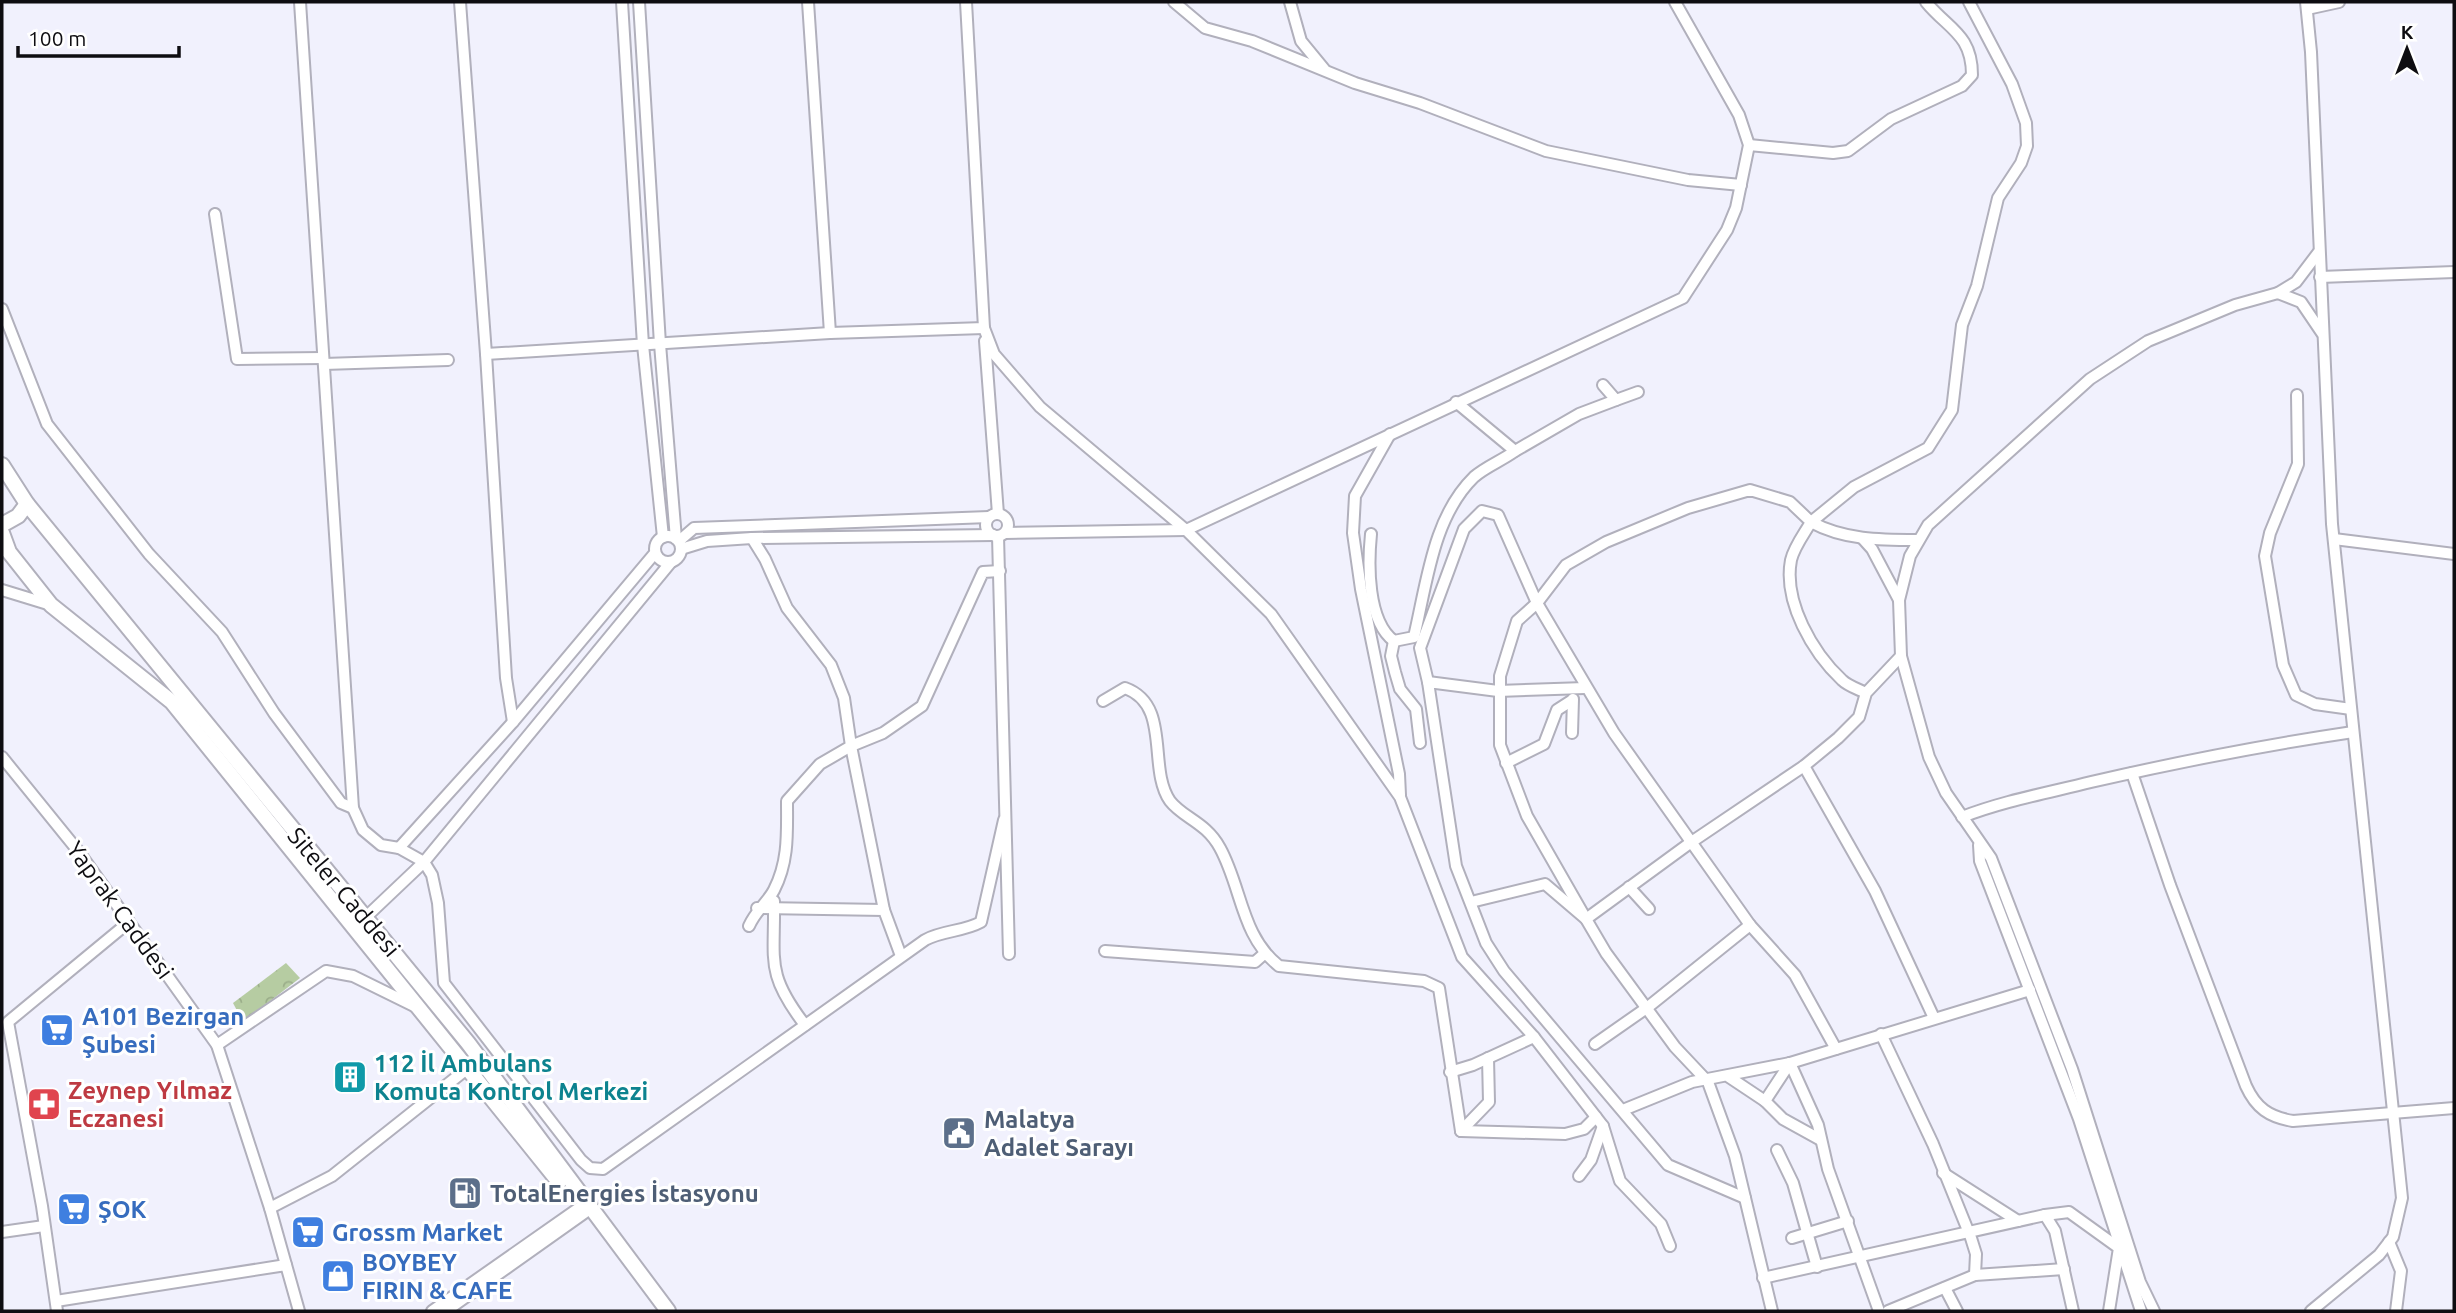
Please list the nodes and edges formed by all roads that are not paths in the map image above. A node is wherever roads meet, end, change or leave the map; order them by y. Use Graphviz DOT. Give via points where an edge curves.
graph roads {
  1 [pos="300,2"];
  2 [pos="460,2"];
  3 [pos="622,2"];
  4 [pos="639,2"];
  5 [pos="807,2"];
  6 [pos="965,2"];
  7 [pos="1174,2"];
  8 [pos="1290,2"];
  9 [pos="1675,2"];
  10 [pos="1926,2"];
  11 [pos="1969,2"];
  12 [pos="2339,2"];
  13 [pos="2306,5"];
  14 [pos="1326,71"];
  15 [pos="1749,145"];
  16 [pos="1741,185"];
  17 [pos="215,214"];
  18 [pos="2318,253"];
  19 [pos="2454,272"];
  20 [pos="2320,277"];
  21 [pos="2278,293"];
  22 [pos="2,309"];
  23 [pos="985,328"];
  24 [pos="830,333"];
  25 [pos="2323,333"];
  26 [pos="660,344"];
  27 [pos="643,345"];
  28 [pos="486,354"];
  29 [pos="448,360"];
  30 [pos="323,361"];
  31 [pos="1603,385"];
  32 [pos="1638,392"];
  33 [pos="2297,395"];
  34 [pos="1616,400"];
  35 [pos="1456,401"];
  36 [pos="1390,434"];
  37 [pos="1515,451"];
  38 [pos="2,465"];
  39 [pos="6,480"];
  40 [pos="27,504"];
  41 [pos="993,516"];
  42 [pos="1811,522"];
  43 [pos="2,525"];
  44 [pos="1186,530"];
  45 [pos="2,533"];
  46 [pos="1371,534"];
  47 [pos="999,535"];
  48 [pos="663,537"];
  49 [pos="752,538"];
  50 [pos="1863,539"];
  51 [pos="2334,539"];
  52 [pos="1917,540"];
  53 [pos="679,543"];
  54 [pos="656,553"];
  55 [pos="2454,554"];
  56 [pos="671,562"];
  57 [pos="1000,571"];
  58 [pos="2,590"];
  59 [pos="1899,600"];
  60 [pos="1537,603"];
  61 [pos="51,605"];
  62 [pos="1394,641"];
  63 [pos="1901,656"];
  64 [pos="1428,682"];
  65 [pos="1585,688"];
  66 [pos="1498,691"];
  67 [pos="1866,693"];
  68 [pos="1103,701"];
  69 [pos="1572,701"];
  70 [pos="2351,709"];
  71 [pos="513,722"];
  72 [pos="2353,732"];
  73 [pos="1572,733"];
  74 [pos="1420,743"];
  75 [pos="851,746"];
  76 [pos="2,757"];
  77 [pos="1506,763"];
  78 [pos="1804,766"];
  79 [pos="2132,773"];
  80 [pos="1401,797"];
  81 [pos="353,808"];
  82 [pos="1962,817"];
  83 [pos="1004,820"];
  84 [pos="1690,843"];
  85 [pos="1979,845"];
  86 [pos="399,849"];
  87 [pos="424,862"];
  88 [pos="1629,887"];
  89 [pos="773,892"];
  90 [pos="1471,902"];
  91 [pos="774,907"];
  92 [pos="757,908"];
  93 [pos="1649,909"];
  94 [pos="884,910"];
  95 [pos="366,917"];
  96 [pos="1586,919"];
  97 [pos="129,922"];
  98 [pos="1750,925"];
  99 [pos="748,926"];
  100 [pos="1105,951"];
  101 [pos="1009,954"];
  102 [pos="1264,954"];
  103 [pos="901,956"];
  104 [pos="2030,990"];
  105 [pos="1648,1007"];
  106 [pos="423,1010"];
  107 [pos="1934,1018"];
  108 [pos="5,1023"];
  109 [pos="805,1025"];
  110 [pos="1881,1034"];
  111 [pos="1534,1037"];
  112 [pos="1595,1044"];
  113 [pos="216,1045"];
  114 [pos="1836,1048"];
  115 [pos="1488,1058"];
  116 [pos="1790,1063"];
  117 [pos="468,1068"];
  118 [pos="1450,1072"];
  119 [pos="1729,1077"];
  120 [pos="1708,1082"];
  121 [pos="1765,1101"];
  122 [pos="2454,1108"];
  123 [pos="1623,1110"];
  124 [pos="2393,1114"];
  125 [pos="1600,1121"];
  126 [pos="1461,1131"];
  127 [pos="1821,1140"];
  128 [pos="1777,1150"];
  129 [pos="1943,1173"];
  130 [pos="1579,1176"];
  131 [pos="1745,1198"];
  132 [pos="270,1208"];
  133 [pos="585,1208"];
  134 [pos="2045,1216"];
  135 [pos="1848,1221"];
  136 [pos="2018,1221"];
  137 [pos="44,1226"];
  138 [pos="1966,1231"];
  139 [pos="2,1232"];
  140 [pos="1807,1233"];
  141 [pos="1792,1238"];
  142 [pos="2389,1242"];
  143 [pos="1670,1246"];
  144 [pos="2119,1248"];
  145 [pos="1862,1258"];
  146 [pos="286,1265"];
  147 [pos="1816,1267"];
  148 [pos="2064,1269"];
  149 [pos="1975,1275"];
  150 [pos="1763,1278"];
  151 [pos="1945,1288"];
  152 [pos="57,1306"];
  153 [pos="300,1311"];
  154 [pos="432,1311"];
  155 [pos="446,1311"];
  156 [pos="659,1311"];
  157 [pos="668,1311"];
  158 [pos="1772,1311"];
  159 [pos="1879,1311"];
  160 [pos="1888,1311"];
  161 [pos="1957,1311"];
  162 [pos="2073,1311"];
  163 [pos="2109,1311"];
  164 [pos="2141,1311"];
  165 [pos="2154,1311"];
  166 [pos="2311,1311"];
  167 [pos="2396,1311"];
  1 -- 30 [label="street"];
  2 -- 28 [label="street"];
  3 -- 27 [label="street"];
  4 -- 26 [label="street"];
  5 -- 24 [label="street"];
  6 -- 23 [label="street"];
  7 -- 14 [label="street" via="1205,28"];
  8 -- 14 [label="street" via="1301,41"];
  9 -- 15 [label="street" via="1740,115"];
  10 -- 15 [label="street" via="1962,35 1972,60 1972,75 1962,86 1891,119 1848,151"];
  11 -- 42 [label="street" via="2012,84 2026,123 2027,146 1998,198 1962,325 1952,410 1928,448 1854,487"];
  12 -- 13 [label="street"];
  13 -- 18 [label="street"];
  14 -- 16 [label="street" via="1546,151 1688,180"];
  15 -- 16 [label="street"];
  16 -- 35 [label="street" via="1727,230 1683,298"];
  17 -- 30 [label="street" via="237,359"];
  18 -- 20 [label="street"];
  18 -- 21 [label="street" via="2297,282"];
  19 -- 20 [label="street"];
  20 -- 25 [label="street"];
  21 -- 25 [label="street" via="2301,302"];
  21 -- 52 [label="street" via="2192,321 2107,366 1941,510"];
  22 -- 81 [label="street" via="47,424 149,554 222,632 274,713 341,803"];
  23 -- 24 [label="street"];
  23 -- 41 [label="street"];
  23 -- 44 [label="street" via="994,354 1040,407"];
  24 -- 26 [label="street"];
  25 -- 51 [label="street"];
  26 -- 27 [label="street"];
  26 -- 53 [label="street"];
  27 -- 28 [label="street"];
  27 -- 48 [label="street"];
  28 -- 71 [label="street" via="506,678"];
  29 -- 30 [label="street"];
  30 -- 81 [label="street"];
  31 -- 34 [label="street"];
  32 -- 34 [label="street"];
  33 -- 70 [label="street" via="2298,464 2265,556 2283,666 2296,695 2315,704"];
  34 -- 37 [label="street" via="1579,414"];
  35 -- 36 [label="street"];
  35 -- 37 [label="street"];
  36 -- 44 [label="street"];
  36 -- 80 [label="street" via="1355,496 1353,533"];
  37 -- 62 [label="street" via="1477,474 1453,500 1441,527 1414,636"];
  38 -- 39 [label="main road, Siteler Caddesi"];
  39 -- 40 [label="main road, Siteler Caddesi"];
  40 -- 43 [label="main road"];
  40 -- 95 [label="main road, Siteler Caddesi"];
  41 -- 47 [label="street" via="986,527"];
  41 -- 47 [label="street" via="1007,519"];
  41 -- 53 [label="street" via="694,528"];
  42 -- 50 [label="street"];
  42 -- 60 [label="street" via="1790,502 1750,489 1688,508 1606,542 1566,565"];
  42 -- 67 [label="street" via="1791,558 1794,607 1818,651 1843,682"];
  44 -- 47 [label="street"];
  44 -- 80 [label="street" via="1271,614"];
  45 -- 61 [label="main road, Siteler Caddesi" via="9,552"];
  46 -- 62 [label="street" via="1368,569 1384,633"];
  47 -- 49 [label="street"];
  47 -- 57 [label="street"];
  48 -- 53 [label="street"];
  48 -- 54 [label="street" via="655,546"];
  49 -- 53 [label="street"];
  49 -- 75 [label="street" via="787,608 831,665 844,698"];
  50 -- 52 [label="street"];
  50 -- 59 [label="street"];
  51 -- 55 [label="street"];
  51 -- 70 [label="street"];
  52 -- 59 [label="street"];
  53 -- 56 [label="street" via="678,558"];
  54 -- 56 [label="street"];
  54 -- 71 [label="street"];
  56 -- 87 [label="street"];
  57 -- 75 [label="street" via="983,572 922,706 883,733"];
  57 -- 83 [label="street"];
  58 -- 61 [label="street"];
  59 -- 63 [label="street"];
  60 -- 64 [label="street" via="1498,515 1482,511 1464,529 1420,648"];
  60 -- 65 [label="street"];
  60 -- 66 [label="street" via="1517,621"];
  61 -- 106 [label="main road, Siteler Caddesi" via="172,702"];
  62 -- 74 [label="street" via="1391,656 1400,689 1416,709"];
  63 -- 67 [label="street"];
  63 -- 82 [label="street" via="1929,757"];
  64 -- 66 [label="street"];
  64 -- 90 [label="street" via="1456,866"];
  65 -- 66 [label="street"];
  65 -- 69 [label="street"];
  65 -- 84 [label="street"];
  66 -- 77 [label="street" via="1500,746"];
  67 -- 78 [label="street" via="1859,718"];
  68 -- 102 [label="street" via="1125,688 1139,693 1149,709 1161,781 1171,802 1204,826 1221,849 1248,926"];
  69 -- 73 [label="street"];
  69 -- 77 [label="street" via="1557,710 1544,744"];
  70 -- 72 [label="street"];
  71 -- 86 [label="street"];
  72 -- 79 [label="street"];
  72 -- 124 [label="street"];
  75 -- 89 [label="street" via="820,764 787,801 787,858"];
  75 -- 94 [label="street"];
  76 -- 97 [label="street, Yaprak Caddesi"];
  77 -- 96 [label="street" via="1527,816"];
  78 -- 84 [label="street"];
  78 -- 107 [label="street" via="1875,891"];
  79 -- 82 [label="street"];
  79 -- 124 [label="street" via="2169,885 2246,1086 2260,1108 2293,1121"];
  80 -- 111 [label="street" via="1462,957"];
  81 -- 86 [label="street" via="363,830 381,845"];
  82 -- 85 [label="street"];
  83 -- 101 [label="street"];
  83 -- 103 [label="street" via="981,922 940,932"];
  84 -- 88 [label="street"];
  84 -- 98 [label="street"];
  85 -- 104 [label="street" via="1980,861"];
  85 -- 165 [label="street" via="1991,858 2051,1014 2140,1282"];
  86 -- 87 [label="street"];
  87 -- 95 [label="street"];
  87 -- 109 [label="street" via="438,903 444,983 590,1168 603,1169"];
  88 -- 93 [label="street"];
  88 -- 96 [label="street"];
  89 -- 91 [label="street"];
  89 -- 92 [label="street"];
  90 -- 96 [label="street" via="1545,884"];
  90 -- 123 [label="street" via="1486,943 1504,971"];
  91 -- 92 [label="street"];
  91 -- 94 [label="street"];
  91 -- 109 [label="street" via="772,963 785,1000"];
  92 -- 99 [label="street"];
  94 -- 103 [label="street"];
  95 -- 133 [label="main road, Siteler Caddesi" via="468,1043"];
  96 -- 105 [label="street"];
  97 -- 108 [label="street"];
  97 -- 113 [label="street, Yaprak Caddesi"];
  98 -- 105 [label="street"];
  98 -- 114 [label="street" via="1795,975"];
  100 -- 102 [label="street" via="1255,962"];
  102 -- 118 [label="street" via="1279,966 1433,984 1438,988"];
  103 -- 109 [label="street"];
  104 -- 107 [label="street"];
  104 -- 144 [label="street" via="2079,1119"];
  105 -- 112 [label="street"];
  105 -- 120 [label="street" via="1675,1047"];
  106 -- 113 [label="street" via="354,976 326,971"];
  106 -- 117 [label="main road, Siteler Caddesi"];
  107 -- 110 [label="street"];
  108 -- 137 [label="street"];
  110 -- 114 [label="street"];
  110 -- 129 [label="street"];
  111 -- 115 [label="street"];
  111 -- 125 [label="street"];
  113 -- 132 [label="street, Yaprak Caddesi"];
  114 -- 116 [label="street"];
  115 -- 118 [label="street"];
  115 -- 126 [label="street" via="1489,1102"];
  116 -- 119 [label="street"];
  116 -- 121 [label="street"];
  116 -- 127 [label="street"];
  117 -- 132 [label="street" via="332,1176"];
  117 -- 133 [label="main road, Siteler Caddesi"];
  118 -- 126 [label="street"];
  119 -- 120 [label="street"];
  119 -- 121 [label="street"];
  120 -- 123 [label="street" via="1692,1082"];
  120 -- 131 [label="street"];
  121 -- 127 [label="street" via="1783,1119"];
  122 -- 124 [label="street"];
  123 -- 131 [label="street" via="1668,1166"];
  124 -- 142 [label="street" via="2402,1198"];
  125 -- 126 [label="street" via="1564,1134"];
  125 -- 130 [label="street" via="1591,1160"];
  125 -- 143 [label="street" via="1620,1181 1661,1224"];
  127 -- 135 [label="street"];
  128 -- 140 [label="street" via="1793,1183"];
  129 -- 136 [label="street"];
  129 -- 138 [label="street"];
  131 -- 150 [label="street"];
  132 -- 146 [label="street, Yaprak Caddesi"];
  133 -- 154 [label="street"];
  133 -- 155 [label="street"];
  133 -- 156 [label="main road, Siteler Caddesi"];
  133 -- 157 [label="main road, Siteler Caddesi"];
  134 -- 136 [label="street"];
  134 -- 144 [label="street" via="2069,1212"];
  134 -- 148 [label="street" via="2055,1231"];
  135 -- 140 [label="street"];
  135 -- 145 [label="street"];
  136 -- 138 [label="street"];
  137 -- 139 [label="street"];
  137 -- 152 [label="street"];
  138 -- 145 [label="street"];
  138 -- 149 [label="street" via="1976,1254"];
  140 -- 141 [label="street"];
  140 -- 147 [label="street"];
  142 -- 166 [label="street"];
  142 -- 167 [label="street" via="2401,1271"];
  144 -- 163 [label="street"];
  144 -- 164 [label="street"];
  145 -- 147 [label="street"];
  145 -- 159 [label="street"];
  146 -- 152 [label="street"];
  146 -- 153 [label="street, Yaprak Caddesi"];
  147 -- 150 [label="street"];
  148 -- 149 [label="street"];
  148 -- 162 [label="street"];
  149 -- 151 [label="street"];
  150 -- 158 [label="street"];
  151 -- 160 [label="street"];
  151 -- 161 [label="street"];
}
